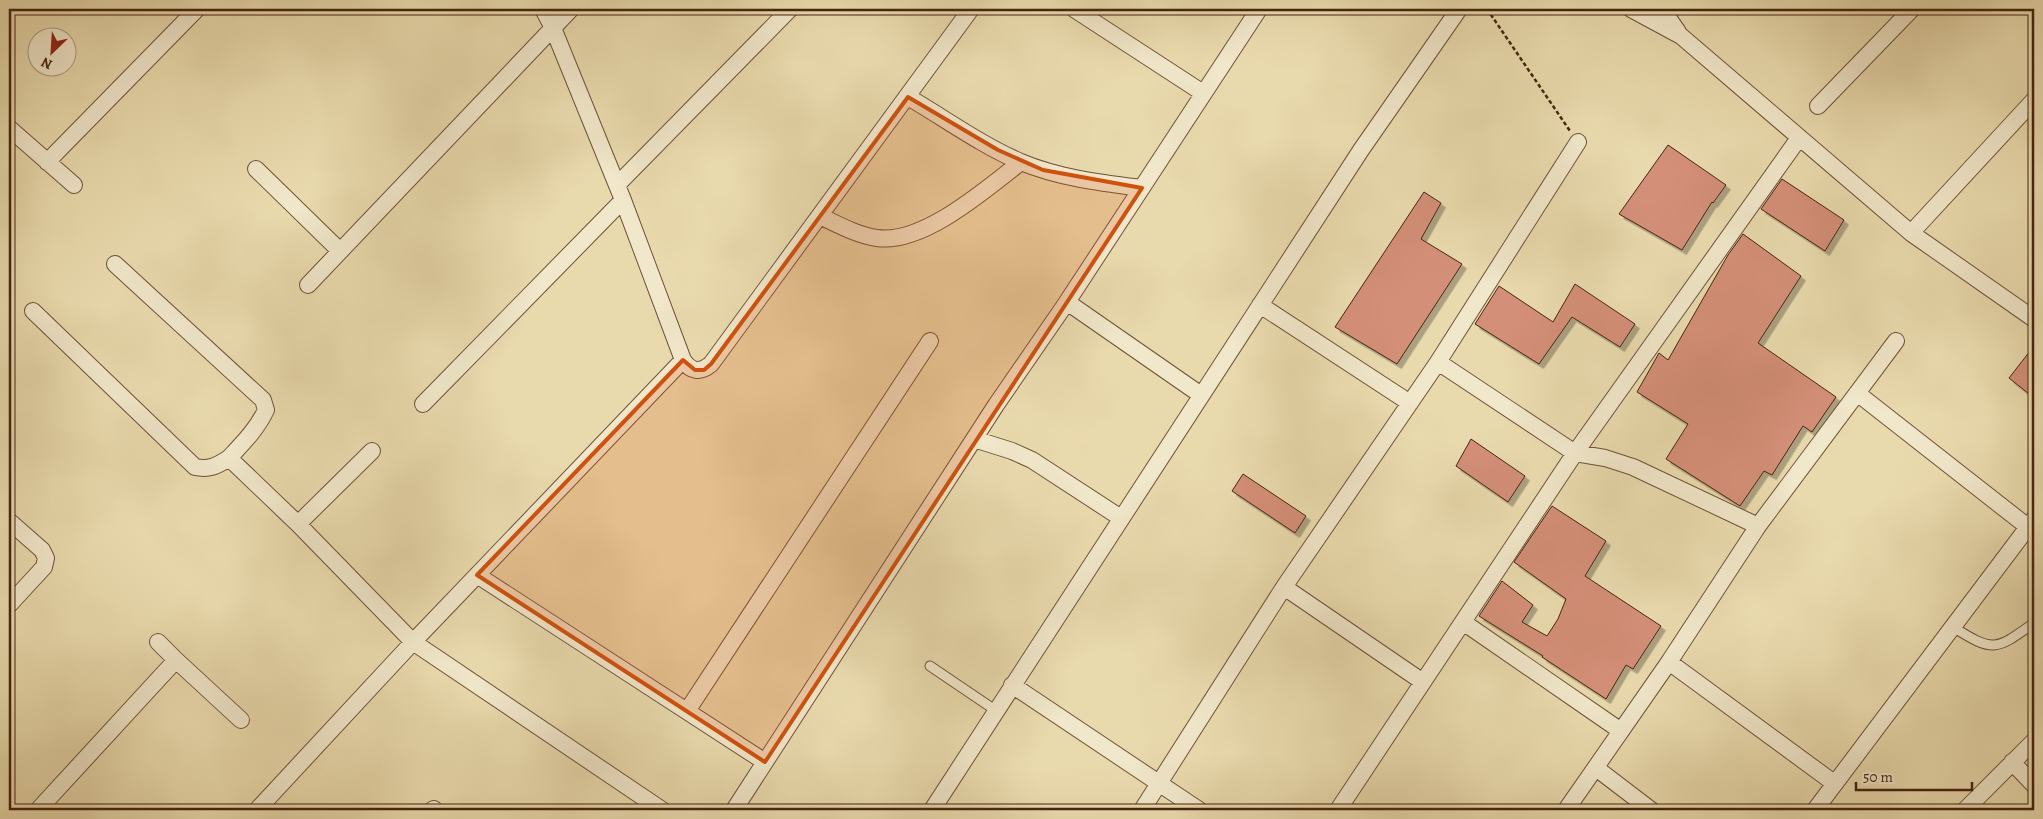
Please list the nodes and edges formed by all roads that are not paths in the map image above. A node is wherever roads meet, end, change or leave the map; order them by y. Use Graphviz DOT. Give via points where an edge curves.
graph roads {
  1 [pos="197,9"];
  2 [pos="544,9"];
  3 [pos="571,9"];
  4 [pos="790,9"];
  5 [pos="971,9"];
  6 [pos="1074,9"];
  7 [pos="1259,9"];
  8 [pos="1459,9"];
  9 [pos="1631,9"];
  10 [pos="1662,9"];
  11 [pos="1912,9"];
  12 [pos="553,28"];
  13 [pos="1681,36"];
  14 [pos="1203,93"];
  15 [pos="908,97"];
  16 [pos="2034,100"];
  17 [pos="1818,106"];
  18 [pos="9,128"];
  19 [pos="1799,138"];
  20 [pos="1578,142"];
  21 [pos="47,162"];
  22 [pos="1021,162"];
  23 [pos="256,169"];
  24 [pos="74,185"];
  25 [pos="1142,188"];
  26 [pos="620,193"];
  27 [pos="820,216"];
  28 [pos="1911,233"];
  29 [pos="340,251"];
  30 [pos="115,264"];
  31 [pos="308,285"];
  32 [pos="1067,302"];
  33 [pos="1260,305"];
  34 [pos="33,311"];
  35 [pos="2034,319"];
  36 [pos="930,341"];
  37 [pos="1896,341"];
  38 [pos="683,360"];
  39 [pos="1438,362"];
  40 [pos="1857,393"];
  41 [pos="1201,395"];
  42 [pos="1410,403"];
  43 [pos="424,404"];
  44 [pos="974,439"];
  45 [pos="372,451"];
  46 [pos="1575,453"];
  47 [pos="228,458"];
  48 [pos="1121,518"];
  49 [pos="9,521"];
  50 [pos="2031,523"];
  51 [pos="298,524"];
  52 [pos="1758,526"];
  53 [pos="478,575"];
  54 [pos="1284,587"];
  55 [pos="9,604"];
  56 [pos="1462,622"];
  57 [pos="2034,623"];
  58 [pos="1952,627"];
  59 [pos="158,642"];
  60 [pos="413,642"];
  61 [pos="176,660"];
  62 [pos="1669,662"];
  63 [pos="930,666"];
  64 [pos="1423,682"];
  65 [pos="1012,685"];
  66 [pos="687,710"];
  67 [pos="995,710"];
  68 [pos="241,720"];
  69 [pos="1621,730"];
  70 [pos="2034,741"];
  71 [pos="765,762"];
  72 [pos="2012,762"];
  73 [pos="1596,768"];
  74 [pos="1159,783"];
  75 [pos="1834,783"];
  76 [pos="2034,785"];
  77 [pos="38,810"];
  78 [pos="257,810"];
  79 [pos="662,810"];
  80 [pos="734,810"];
  81 [pos="932,810"];
  82 [pos="1142,810"];
  83 [pos="1199,810"];
  84 [pos="1338,810"];
  85 [pos="1566,810"];
  86 [pos="1651,810"];
  87 [pos="1815,810"];
  88 [pos="1965,810"];
  1 -- 21 [label="street"];
  2 -- 12 [label="street"];
  3 -- 12 [label="street"];
  4 -- 26 [label="street"];
  5 -- 15 [label="street"];
  6 -- 14 [label="street"];
  7 -- 14 [label="street"];
  8 -- 33 [label="street" via="1361,150"];
  9 -- 13 [label="street"];
  10 -- 13 [label="street"];
  11 -- 17 [label="street"];
  12 -- 26 [label="street"];
  12 -- 29 [label="street"];
  13 -- 19 [label="street"];
  14 -- 25 [label="street"];
  15 -- 22 [label="street"];
  15 -- 27 [label="street"];
  16 -- 28 [label="street"];
  18 -- 21 [label="street"];
  19 -- 28 [label="street"];
  19 -- 46 [label="street"];
  20 -- 39 [label="street"];
  21 -- 24 [label="street"];
  22 -- 25 [label="street" via="1097,182"];
  22 -- 27 [label="street" via="958,210 900,237 879,238 856,232"];
  23 -- 29 [label="street"];
  25 -- 32 [label="street"];
  26 -- 38 [label="street"];
  26 -- 43 [label="street"];
  27 -- 38 [label="street" via="711,364 704,370 695,370"];
  28 -- 35 [label="street"];
  29 -- 31 [label="street"];
  30 -- 47 [label="street" via="263,400 266,410 261,419"];
  32 -- 41 [label="street"];
  32 -- 44 [label="street"];
  33 -- 41 [label="street"];
  33 -- 42 [label="street"];
  34 -- 47 [label="street" via="195,467 215,467"];
  36 -- 66 [label="street"];
  37 -- 40 [label="street"];
  38 -- 53 [label="street"];
  39 -- 42 [label="street"];
  39 -- 46 [label="street"];
  40 -- 50 [label="street"];
  40 -- 52 [label="street"];
  41 -- 48 [label="street"];
  42 -- 54 [label="street"];
  44 -- 48 [label="street" via="1032,460"];
  44 -- 71 [label="street"];
  45 -- 51 [label="street"];
  46 -- 52 [label="street" via="1633,467"];
  46 -- 56 [label="street"];
  47 -- 51 [label="street"];
  48 -- 65 [label="street"];
  49 -- 55 [label="street" via="42,550 46,558 44,568"];
  50 -- 58 [label="street"];
  51 -- 60 [label="street"];
  52 -- 62 [label="street"];
  53 -- 60 [label="street"];
  53 -- 66 [label="street"];
  54 -- 64 [label="street"];
  54 -- 74 [label="street"];
  56 -- 64 [label="street"];
  56 -- 69 [label="street"];
  57 -- 58 [label="lane" via="2008,642 1985,646"];
  58 -- 75 [label="street"];
  59 -- 61 [label="street"];
  60 -- 78 [label="street"];
  60 -- 79 [label="street"];
  61 -- 68 [label="street"];
  61 -- 77 [label="street"];
  62 -- 69 [label="street"];
  62 -- 75 [label="street"];
  63 -- 67 [label="lane"];
  64 -- 84 [label="street"];
  65 -- 67 [label="street"];
  65 -- 74 [label="street"];
  66 -- 71 [label="street"];
  67 -- 81 [label="street"];
  69 -- 73 [label="street"];
  70 -- 72 [label="street"];
  71 -- 80 [label="street"];
  72 -- 76 [label="street"];
  72 -- 88 [label="street"];
  73 -- 85 [label="street"];
  73 -- 86 [label="street"];
  74 -- 82 [label="street"];
  74 -- 83 [label="street"];
  75 -- 87 [label="street"];
}
